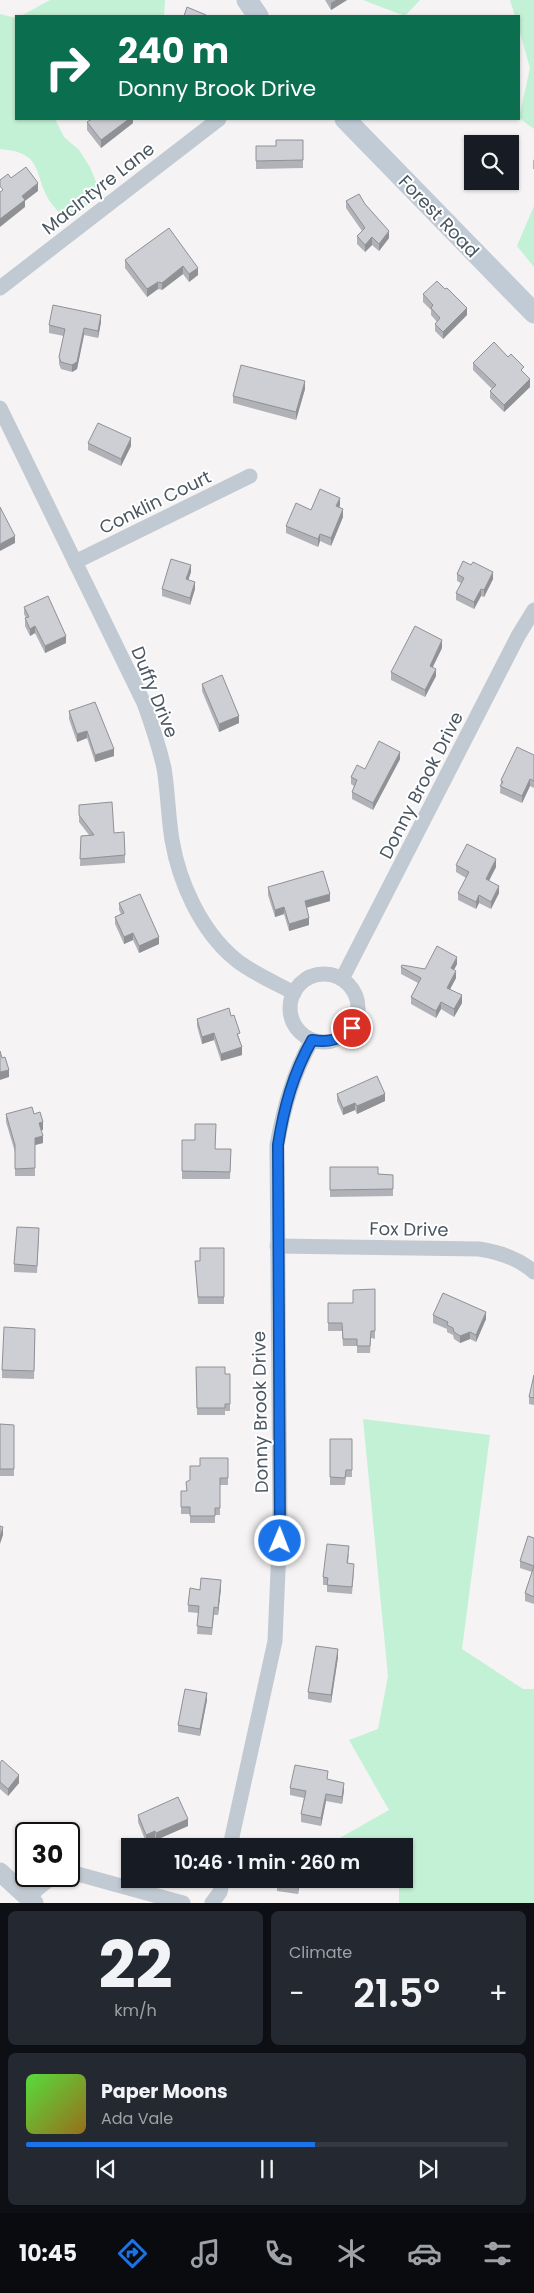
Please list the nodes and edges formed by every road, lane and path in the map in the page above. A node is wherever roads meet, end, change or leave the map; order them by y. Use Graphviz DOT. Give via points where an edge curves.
graph roads {
  1 [pos="247,0"];
  2 [pos="257,15"];
  3 [pos="218,120"];
  4 [pos="346,120"];
  5 [pos="0,288"];
  6 [pos="534,313"];
  7 [pos="0,408"];
  8 [pos="250,476"];
  9 [pos="76,562"];
  10 [pos="534,610"];
  11 [pos="342,979"];
  12 [pos="294,993"];
  13 [pos="312,1040"];
  14 [pos="277,1246"];
  15 [pos="534,1272"];
  16 [pos="232,1838"];
  17 [pos="0,1872"];
  18 [pos="80,1876"];
  19 [pos="43,1887"];
  20 [pos="221,1888"];
  21 [pos="32,1900"];
  22 [pos="183,1903"];
  23 [pos="212,1903"];
  1 -- 2 [label="main road"];
  3 -- 5 [label="street, MacIntyre Lane"];
  4 -- 6 [label="main road, Forest Road"];
  7 -- 9 [label="street, Duffy Drive"];
  8 -- 9 [label="street, Conklin Court"];
  9 -- 12 [label="street, Duffy Drive" via="144,703 155,735 164,768 172,841 190,898 235,960"];
  10 -- 11 [label="street, Donny Brook Drive"];
  11 -- 12 [label="street" via="332,975 315,976 300,984"];
  11 -- 13 [label="street" via="350,986 357,1002 352,1028 334,1041"];
  12 -- 13 [label="street" via="291,1009 295,1025"];
  13 -- 14 [label="street, Donny Brook Drive" via="299,1062 283,1112 277,1161"];
  14 -- 15 [label="street, Fox Drive" via="479,1249 512,1257"];
  14 -- 16 [label="street, Donny Brook Drive" via="280,1524 275,1641"];
  17 -- 21 [label="street"];
  18 -- 22 [label="street"];
  19 -- 21 [label="street"];
  20 -- 23 [label="street"];
}
